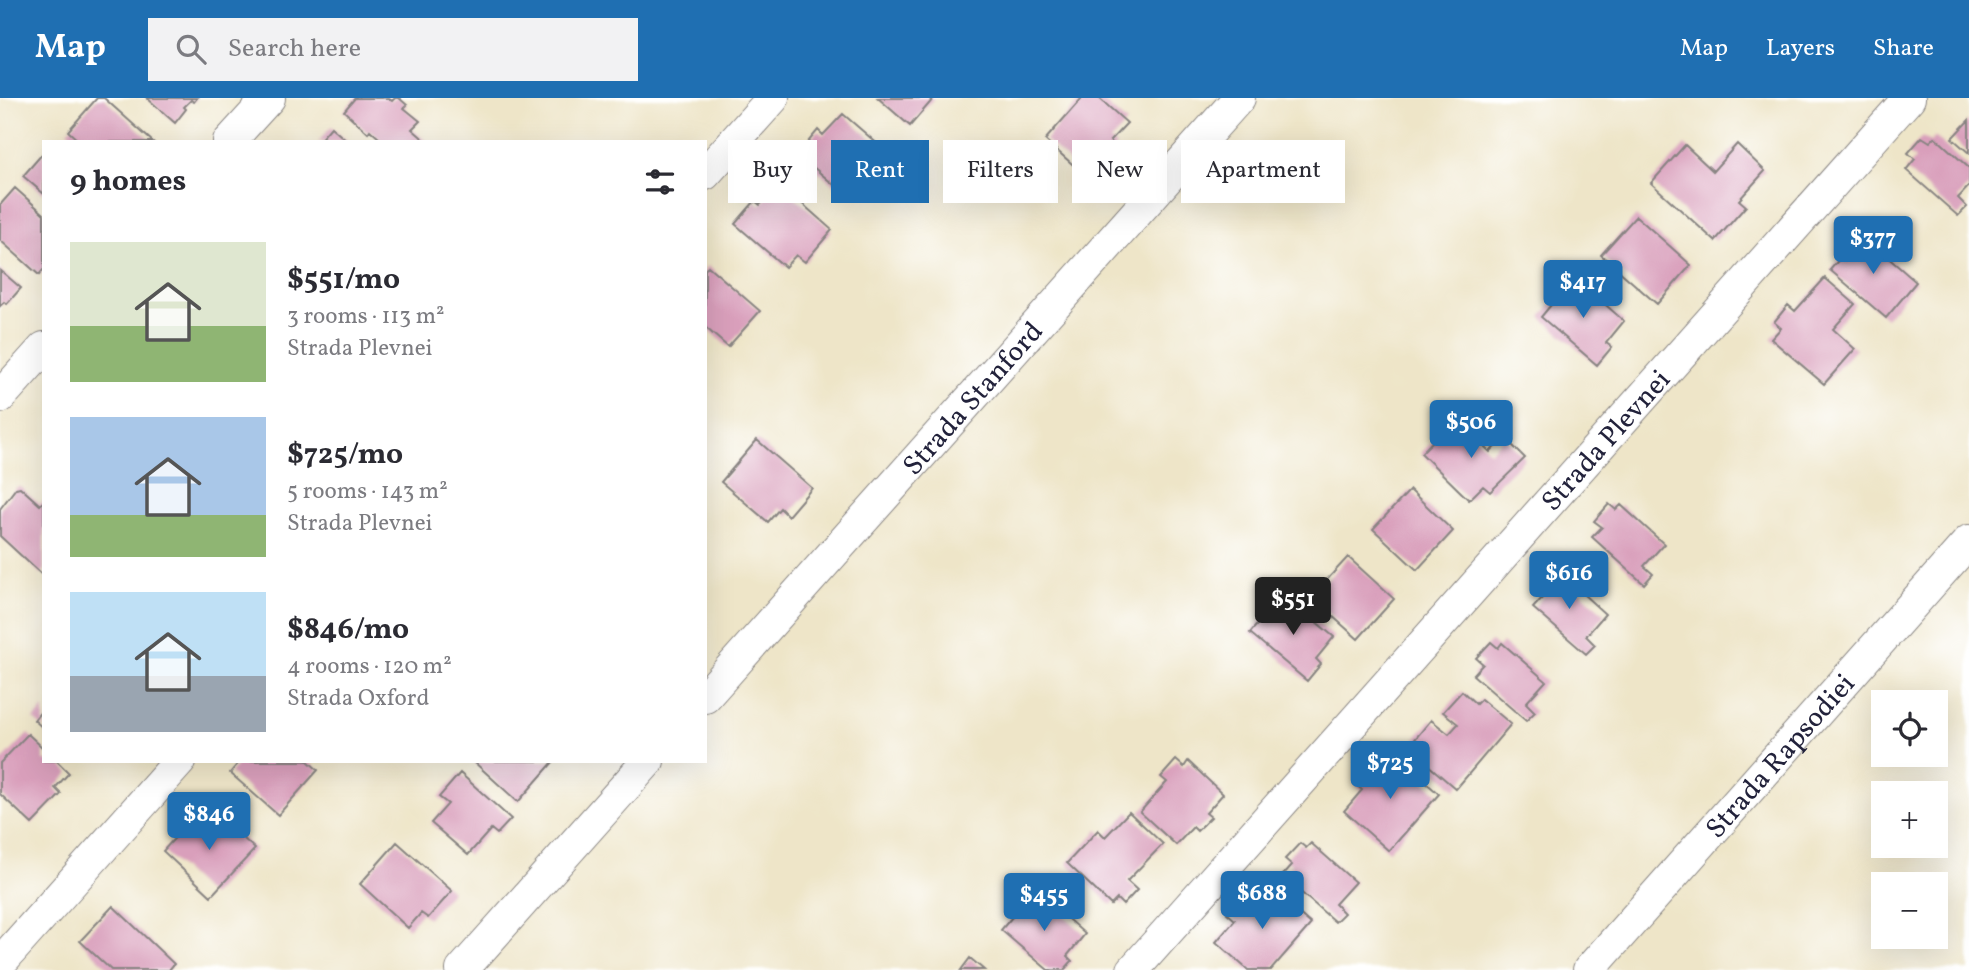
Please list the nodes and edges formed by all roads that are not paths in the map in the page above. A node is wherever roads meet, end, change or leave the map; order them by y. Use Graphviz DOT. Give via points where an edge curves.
graph roads {
  1 [pos="269,98"];
  2 [pos="773,98"];
  3 [pos="1239,98"];
  4 [pos="1909,98"];
  5 [pos="231,140"];
  6 [pos="707,172"];
  7 [pos="42,350"];
  8 [pos="0,397"];
  9 [pos="1969,541"];
  10 [pos="707,695"];
  11 [pos="178,763"];
  12 [pos="646,763"];
  13 [pos="0,963"];
  14 [pos="462,970"];
  15 [pos="1133,970"];
  16 [pos="1588,970"];
  1 -- 5 [label="street"];
  2 -- 6 [label="street"];
  3 -- 10 [label="street, Strada Stanford"];
  4 -- 15 [label="street, Strada Plevnei"];
  7 -- 8 [label="street"];
  9 -- 16 [label="street, Strada Rapsodiei"];
  11 -- 13 [label="street"];
  12 -- 14 [label="street"];
}
